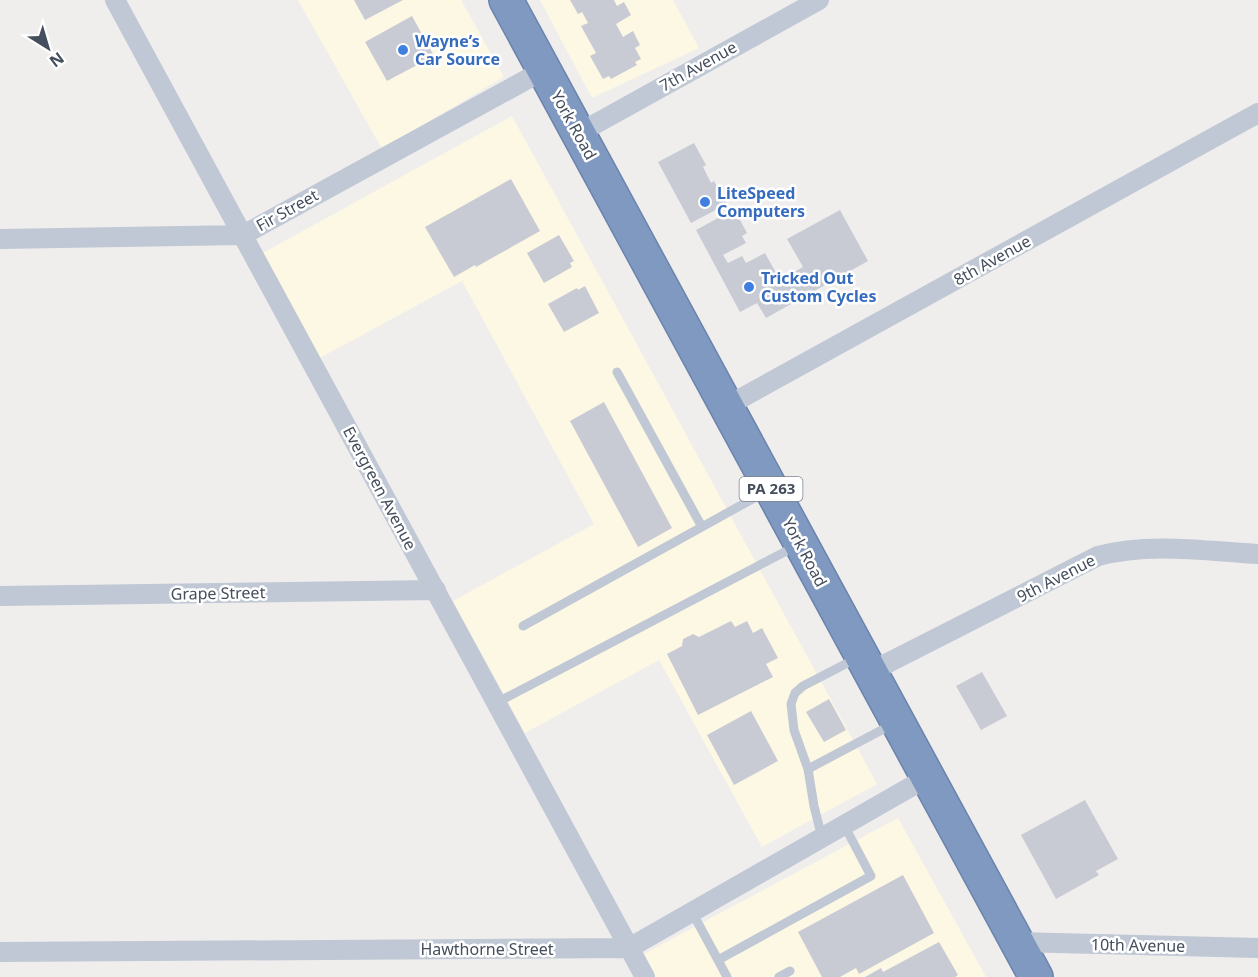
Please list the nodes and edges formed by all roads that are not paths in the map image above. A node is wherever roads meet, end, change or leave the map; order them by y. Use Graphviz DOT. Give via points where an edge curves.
graph roads {
  1 [pos="116,0"];
  2 [pos="506,0"];
  3 [pos="819,0"];
  4 [pos="544,70"];
  5 [pos="1258,113"];
  6 [pos="579,133"];
  7 [pos="243,235"];
  8 [pos="0,239"];
  9 [pos="617,372"];
  10 [pos="727,406"];
  11 [pos="771,489"];
  12 [pos="702,527"];
  13 [pos="801,544"];
  14 [pos="1258,554"];
  15 [pos="436,591"];
  16 [pos="0,596"];
  17 [pos="523,626"];
  18 [pos="866,664"];
  19 [pos="496,703"];
  20 [pos="897,721"];
  21 [pos="808,770"];
  22 [pos="928,777"];
  23 [pos="844,825"];
  24 [pos="822,838"];
  25 [pos="692,912"];
  26 [pos="1017,942"];
  27 [pos="629,948"];
  28 [pos="1258,948"];
  29 [pos="0,952"];
  30 [pos="718,960"];
  31 [pos="790,971"];
  32 [pos="645,977"];
  33 [pos="727,977"];
  34 [pos="779,977"];
  35 [pos="1036,977"];
  1 -- 7 [label="street, Evergreen Avenue"];
  2 -- 4 [label="highway, York Road / PA 263"];
  3 -- 6 [label="street, 7th Avenue"];
  4 -- 6 [label="highway, York Road / PA 263"];
  4 -- 7 [label="street, Fir Street"];
  5 -- 10 [label="street, 8th Avenue"];
  6 -- 10 [label="highway, York Road / PA 263"];
  7 -- 8 [label="street, Fir Street"];
  7 -- 15 [label="street, Evergreen Avenue"];
  9 -- 12 [label="lane"];
  10 -- 11 [label="highway, York Road / PA 263"];
  11 -- 12 [label="lane"];
  11 -- 13 [label="highway, York Road / PA 263"];
  12 -- 17 [label="lane"];
  13 -- 18 [label="highway, York Road / PA 263"];
  13 -- 19 [label="lane"];
  14 -- 18 [label="street, 9th Avenue" via="1144,549 1098,556"];
  15 -- 16 [label="street, Grape Street"];
  15 -- 19 [label="street, Evergreen Avenue"];
  18 -- 20 [label="highway, York Road / PA 263"];
  18 -- 21 [label="lane" via="803,686 795,693 791,717"];
  19 -- 27 [label="street, Evergreen Avenue"];
  20 -- 21 [label="lane"];
  20 -- 22 [label="highway, York Road / PA 263"];
  21 -- 24 [label="lane"];
  22 -- 23 [label="street, Hawthorne Street"];
  22 -- 26 [label="highway, York Road / PA 263"];
  23 -- 24 [label="street, Hawthorne Street"];
  23 -- 30 [label="lane" via="871,876"];
  24 -- 25 [label="street, Hawthorne Street"];
  25 -- 27 [label="street, Hawthorne Street"];
  25 -- 30 [label="lane"];
  26 -- 28 [label="street, 10th Avenue"];
  26 -- 35 [label="highway, York Road / PA 263"];
  27 -- 29 [label="street, Hawthorne Street"];
  27 -- 32 [label="street, Evergreen Avenue"];
  30 -- 33 [label="lane"];
  31 -- 34 [label="lane"];
}
